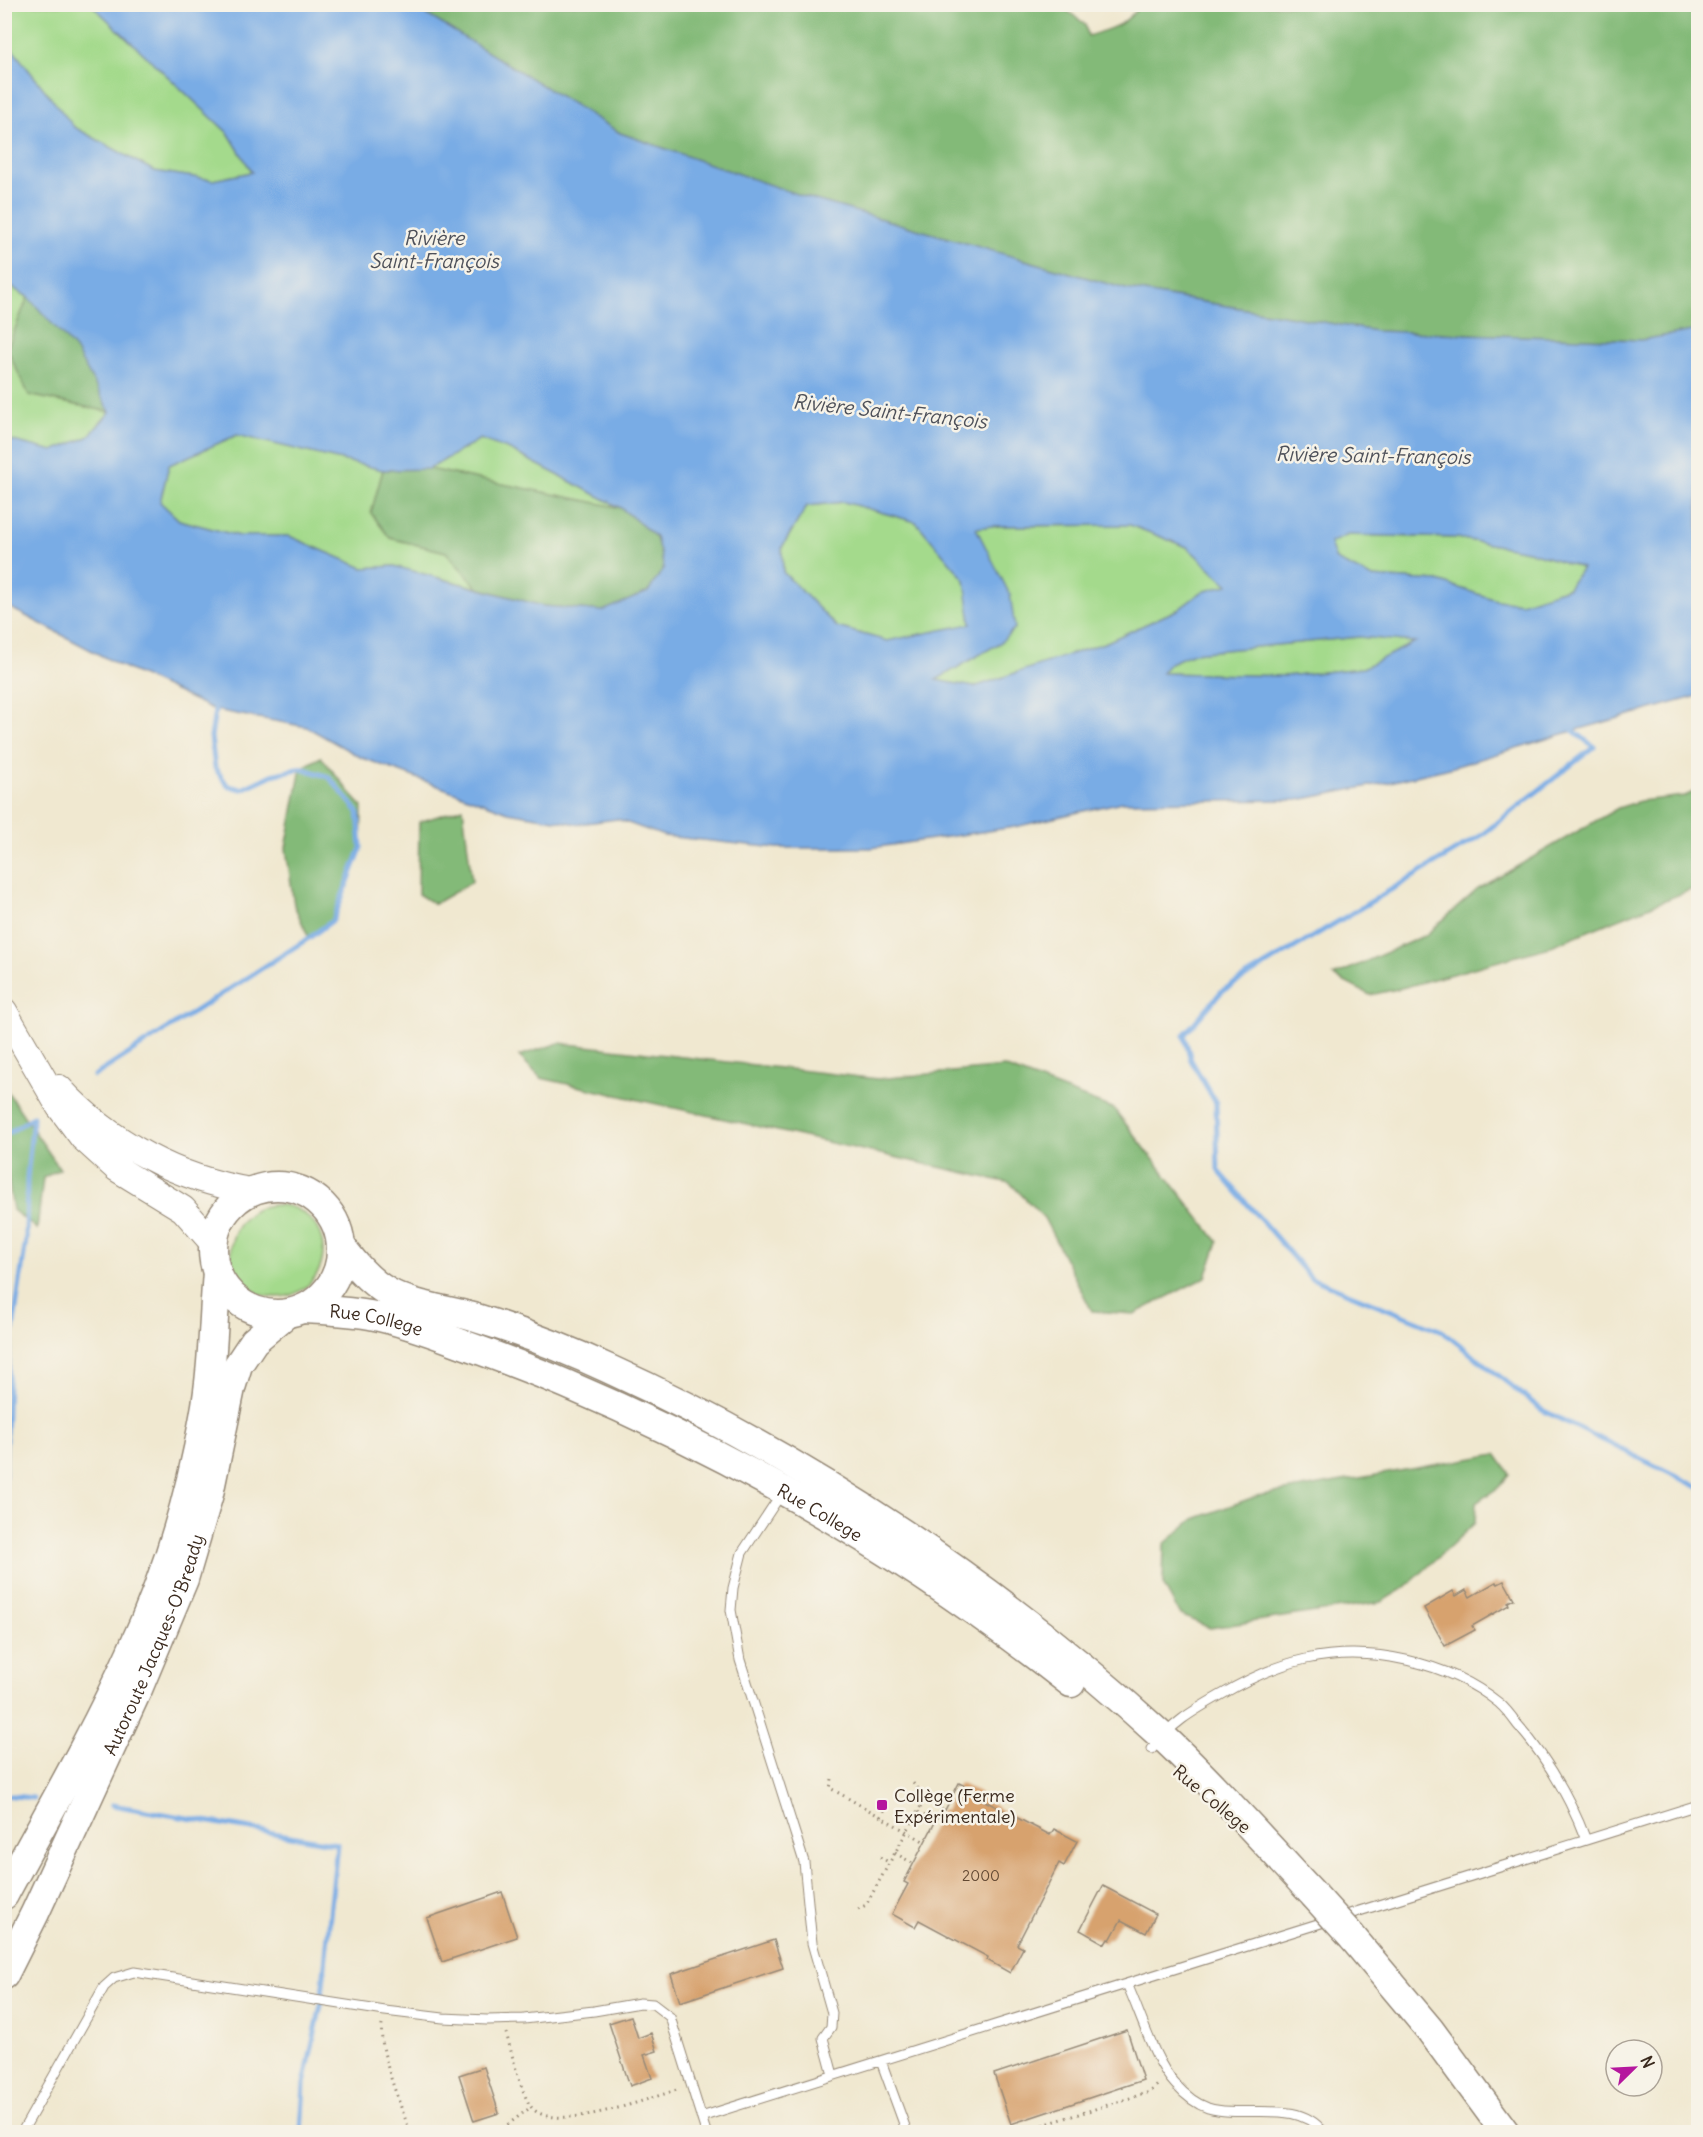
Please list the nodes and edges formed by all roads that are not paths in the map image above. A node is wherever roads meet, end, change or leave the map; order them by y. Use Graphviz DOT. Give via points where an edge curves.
graph roads {
  1 [pos="4,1011"];
  2 [pos="24,1044"];
  3 [pos="250,1191"];
  4 [pos="213,1243"];
  5 [pos="342,1246"];
  6 [pos="217,1272"];
  7 [pos="294,1312"];
  8 [pos="784,1490"];
  9 [pos="1156,1742"];
  10 [pos="1698,1805"];
  11 [pos="1586,1840"];
  12 [pos="4,1895"];
  13 [pos="4,1975"];
  14 [pos="1127,1984"];
  15 [pos="881,2061"];
  16 [pos="833,2075"];
  17 [pos="701,2117"];
  18 [pos="22,2133"];
  19 [pos="706,2133"];
  20 [pos="907,2133"];
  21 [pos="1323,2133"];
  22 [pos="1505,2133"];
  1 -- 2 [label="main road, Rue College"];
  2 -- 3 [label="main road, Rue College" via="65,1094 127,1144 189,1176"];
  2 -- 4 [label="main road, Rue College" via="59,1106 88,1143 124,1174 183,1209"];
  3 -- 4 [label="main road, Rue College" via="227,1209"];
  3 -- 5 [label="main road, Rue College" via="279,1186 307,1193 329,1212"];
  4 -- 6 [label="main road, Rue College"];
  5 -- 7 [label="main road, Rue College" via="334,1281 320,1298"];
  5 -- 9 [label="main road, Rue College" via="363,1273 388,1292 509,1329 604,1367 726,1428 835,1491 928,1551 1023,1620 1090,1674"];
  6 -- 7 [label="main road, Rue College" via="228,1291 245,1305 266,1313"];
  6 -- 12 [label="main road, Autoroute Jacques-O'Bready" via="204,1416 185,1500 161,1579 113,1690"];
  7 -- 8 [label="main road, Rue College" via="357,1313 389,1319 497,1357 641,1417"];
  7 -- 13 [label="main road, Autoroute Jacques-O'Bready" via="254,1341 238,1365 211,1487 184,1579 134,1698"];
  8 -- 9 [label="main road, Rue College" via="994,1624"];
  8 -- 16 [label="lane" via="742,1553 731,1610 740,1660 804,1862 812,1943 832,2013 831,2027 823,2038"];
  9 -- 11 [label="lane" via="1185,1715 1245,1681 1306,1659 1346,1654 1429,1666 1469,1683 1501,1704 1555,1776"];
  9 -- 22 [label="main road, Rue College, bridge" via="1269,1848 1352,1937 1430,2030"];
  10 -- 11 [label="lane"];
  11 -- 14 [label="lane"];
  14 -- 15 [label="lane"];
  14 -- 21 [label="lane" via="1167,2075 1186,2095 1206,2108 1300,2116"];
  15 -- 16 [label="lane"];
  15 -- 20 [label="lane"];
  16 -- 17 [label="lane"];
  17 -- 18 [label="lane" via="670,2017 653,2004 502,2020 443,2018 134,1972 110,1981 100,1992"];
  17 -- 19 [label="lane"];
}
